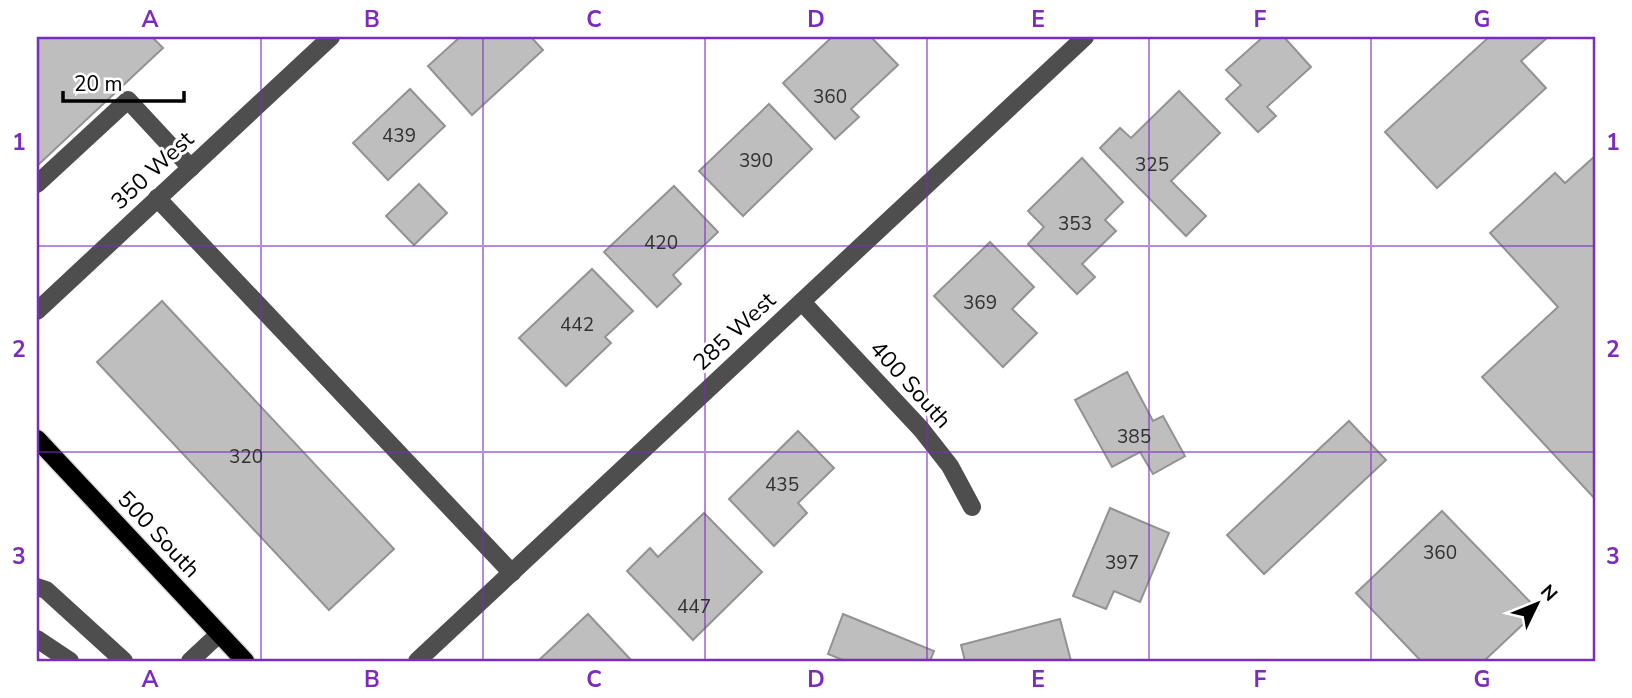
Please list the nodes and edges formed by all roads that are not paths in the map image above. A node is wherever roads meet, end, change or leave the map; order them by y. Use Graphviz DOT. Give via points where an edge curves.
graph roads {
  1 [pos="331,37"];
  2 [pos="1085,37"];
  3 [pos="191,168"];
  4 [pos="37,184"];
  5 [pos="157,198"];
  6 [pos="802,302"];
  7 [pos="37,311"];
  8 [pos="37,439"];
  9 [pos="972,507"];
  10 [pos="512,573"];
  11 [pos="37,587"];
  12 [pos="219,634"];
  13 [pos="37,639"];
  14 [pos="70,661"];
  15 [pos="124,661"];
  16 [pos="190,661"];
  17 [pos="245,661"];
  18 [pos="417,661"];
  1 -- 3 [label="street, 350 West"];
  2 -- 6 [label="street, 285 West"];
  3 -- 4 [label="street" via="128,100"];
  3 -- 5 [label="street, 350 West"];
  5 -- 7 [label="street, 350 West"];
  5 -- 10 [label="street"];
  6 -- 9 [label="street, 400 South" via="921,429 950,466"];
  6 -- 10 [label="street, 285 West"];
  8 -- 12 [label="main road, 500 South"];
  10 -- 18 [label="street, 285 West"];
  11 -- 15 [label="street" via="46,590"];
  12 -- 16 [label="street"];
  12 -- 17 [label="main road, 500 South"];
  13 -- 14 [label="street"];
}
